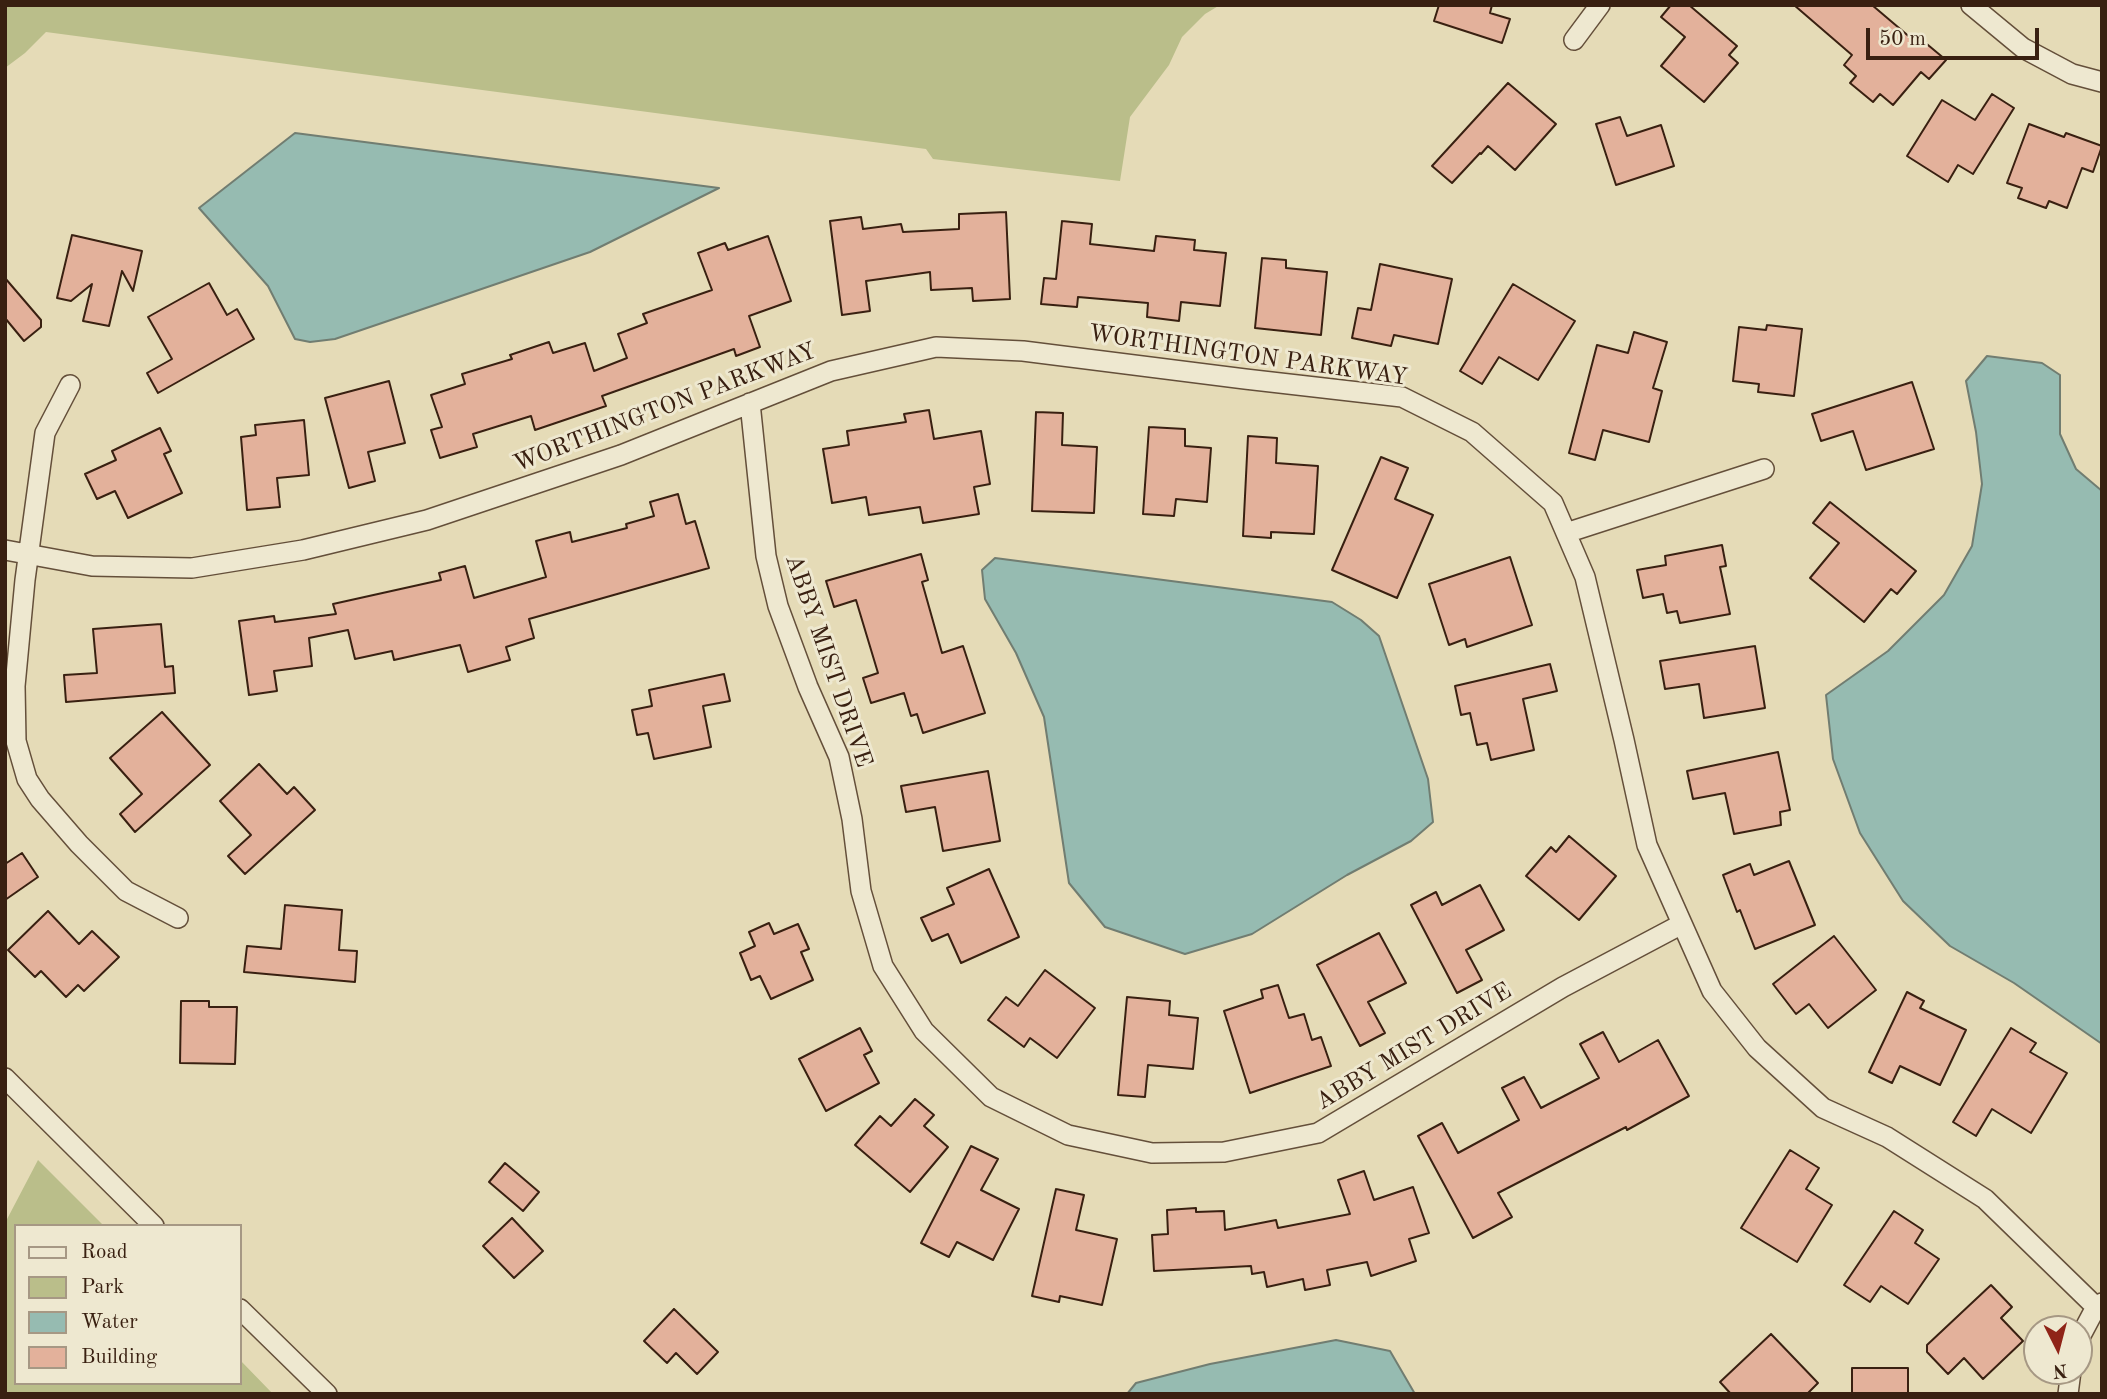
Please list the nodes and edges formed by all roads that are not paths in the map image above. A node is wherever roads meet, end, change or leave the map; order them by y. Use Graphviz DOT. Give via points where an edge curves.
graph roads {
  1 [pos="1600,5"];
  2 [pos="1971,5"];
  3 [pos="1574,40"];
  4 [pos="2102,82"];
  5 [pos="70,386"];
  6 [pos="750,403"];
  7 [pos="1764,469"];
  8 [pos="1566,533"];
  9 [pos="5,550"];
  10 [pos="28,555"];
  11 [pos="178,918"];
  12 [pos="1682,924"];
  13 [pos="5,1078"];
  14 [pos="152,1224"];
  15 [pos="2099,1305"];
  16 [pos="242,1311"];
  17 [pos="327,1394"];
  1 -- 3 [label="street"];
  2 -- 4 [label="street" via="2023,48 2071,74"];
  5 -- 10 [label="street" via="45,433"];
  6 -- 8 [label="street, WORTHINGTON PARKWAY" via="831,371 936,346 1023,351 1402,397 1472,432 1553,503"];
  6 -- 10 [label="street, WORTHINGTON PARKWAY" via="621,455 427,520 303,550 192,568 92,566"];
  6 -- 12 [label="street, ABBY MIST DRIVE" via="766,556 795,652 839,757 861,891 883,966 924,1031 991,1097 1068,1135 1152,1153 1224,1152 1318,1133 1563,987"];
  7 -- 8 [label="street"];
  8 -- 12 [label="street, WORTHINGTON PARKWAY" via="1585,578 1647,845"];
  9 -- 10 [label="street, WORTHINGTON PARKWAY"];
  10 -- 11 [label="street" via="15,686 16,741 27,779 79,844 126,891"];
  12 -- 15 [label="street, WORTHINGTON PARKWAY" via="1712,990 1757,1048 1823,1108 1887,1137 1984,1199"];
  13 -- 14 [label="street"];
  16 -- 17 [label="street"];
}
